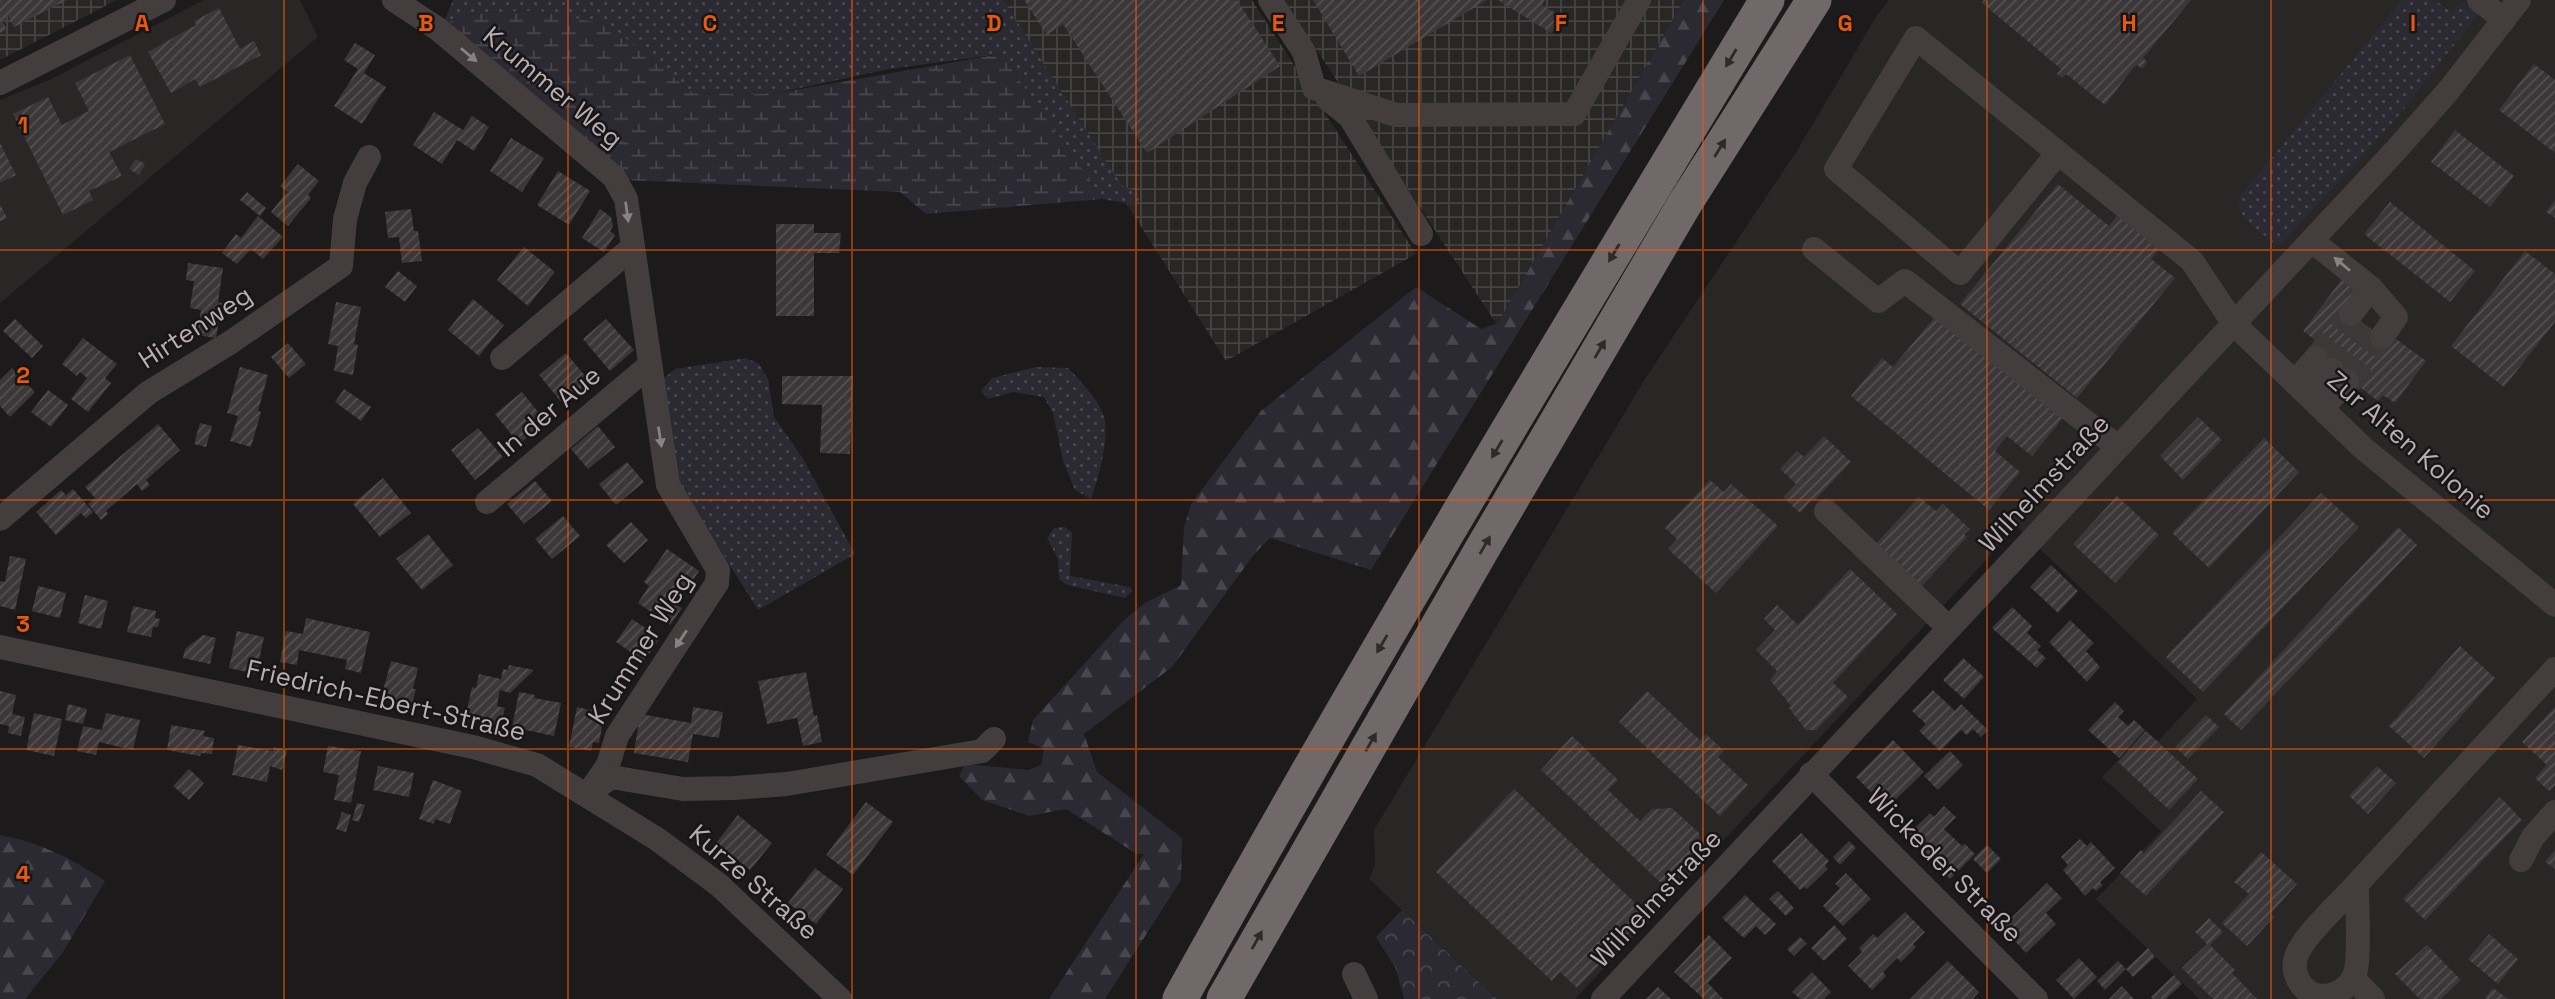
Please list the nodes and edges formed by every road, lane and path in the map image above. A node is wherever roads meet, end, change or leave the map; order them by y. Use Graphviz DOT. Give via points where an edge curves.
graph roads {
  1 [pos="164,0"];
  2 [pos="394,0"];
  3 [pos="1270,0"];
  4 [pos="1639,0"];
  5 [pos="1767,0"];
  6 [pos="1814,0"];
  7 [pos="2479,0"];
  8 [pos="2511,10"];
  9 [pos="0,83"];
  10 [pos="1314,88"];
  11 [pos="2058,153"];
  12 [pos="369,157"];
  13 [pos="1421,234"];
  14 [pos="2312,241"];
  15 [pos="632,248"];
  16 [pos="1814,249"];
  17 [pos="2378,296"];
  18 [pos="2234,324"];
  19 [pos="502,358"];
  20 [pos="649,366"];
  21 [pos="2308,395"];
  22 [pos="2118,447"];
  23 [pos="487,502"];
  24 [pos="1826,511"];
  25 [pos="0,519"];
  26 [pos="2555,605"];
  27 [pos="1949,628"];
  28 [pos="0,647"];
  29 [pos="2555,668"];
  30 [pos="994,739"];
  31 [pos="1811,774"];
  32 [pos="587,794"];
  33 [pos="2555,812"];
  34 [pos="2521,860"];
  35 [pos="2357,884"];
  36 [pos="1354,974"];
  37 [pos="2353,978"];
  38 [pos="2318,998"];
  39 [pos="840,999"];
  40 [pos="1180,999"];
  41 [pos="1224,999"];
  42 [pos="1366,999"];
  43 [pos="1603,999"];
  44 [pos="2035,999"];
  45 [pos="2372,999"];
  1 -- 9 [label="street"];
  2 -- 15 [label="street, Krummer Weg, one-way" via="438,29 614,177 626,199"];
  3 -- 10 [label="street" via="1304,52"];
  4 -- 10 [label="street" via="1574,114 1396,115"];
  5 -- 40 [label="highway, one-way" via="1420,578"];
  41 -- 6 [label="highway, one-way" via="1684,205"];
  7 -- 8 [label="street"];
  8 -- 14 [label="street, Wilhelmstraße" via="2428,114"];
  10 -- 13 [label="street" via="1350,117"];
  11 -- 11 [label="street, Zur Alten Kolonie" via="1916,38 1836,169 1960,273"];
  11 -- 18 [label="street, Zur Alten Kolonie" via="2192,261"];
  12 -- 25 [label="street, Hirtenweg" via="355,183 345,219 341,266 148,393"];
  17 -- 14 [label="street, one-way"];
  14 -- 18 [label="street, Wilhelmstraße"];
  15 -- 19 [label="street"];
  15 -- 20 [label="street, Krummer Weg"];
  16 -- 22 [label="street" via="1878,301 1905,281"];
  17 -- 17 [label="street" via="2367,326 2396,317"];
  18 -- 21 [label="street, Zur Alten Kolonie"];
  18 -- 22 [label="street, Wilhelmstraße"];
  20 -- 23 [label="street, In der Aue"];
  20 -- 32 [label="street, Krummer Weg, one-way" via="667,485 718,570 717,583 617,736 608,765"];
  21 -- 21 [label="street" via="2332,370"];
  21 -- 26 [label="street, Zur Alten Kolonie" via="2363,448"];
  22 -- 27 [label="street, Wilhelmstraße"];
  24 -- 27 [label="street"];
  27 -- 31 [label="street, Wilhelmstraße"];
  28 -- 32 [label="street, Friedrich-Ebert-Straße" via="473,747 537,765"];
  29 -- 35 [label="street"];
  30 -- 32 [label="street" via="982,751 787,784 683,789 611,777"];
  31 -- 43 [label="street, Wilhelmstraße"];
  31 -- 44 [label="street, Wickeder Straße"];
  32 -- 39 [label="street, Kurze Straße" via="719,884"];
  33 -- 34 [label="street" via="2533,837"];
  35 -- 37 [label="street"];
  35 -- 38 [label="street" via="2302,944 2296,957 2297,979"];
  36 -- 42 [label="street"];
  37 -- 38 [label="street" via="2341,992"];
  37 -- 45 [label="street"];
}
